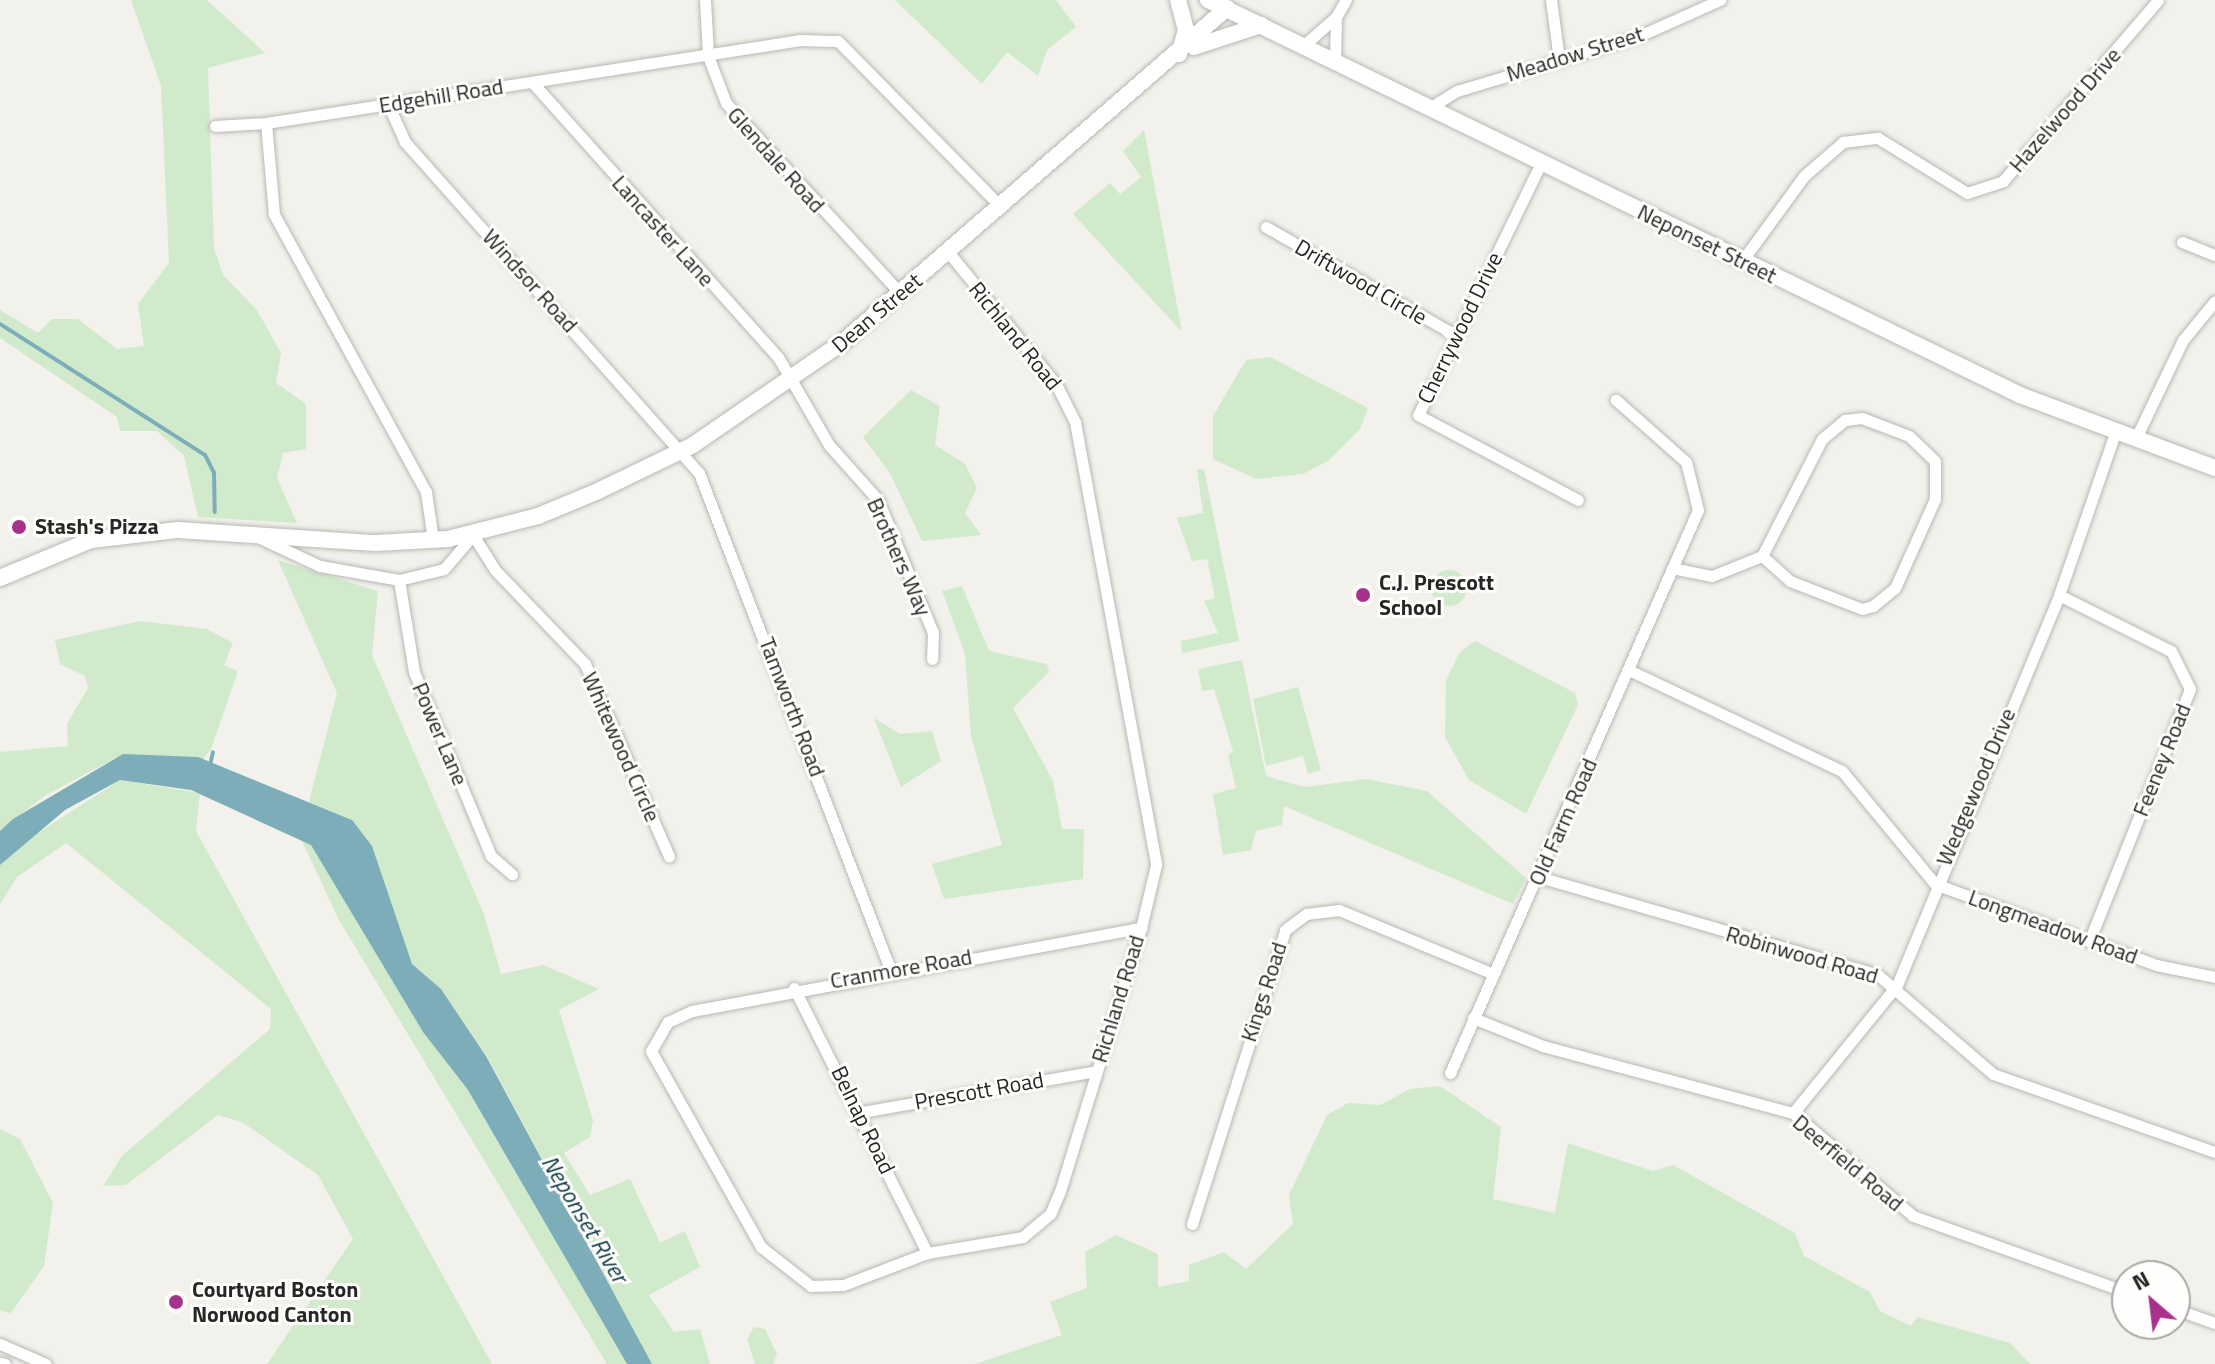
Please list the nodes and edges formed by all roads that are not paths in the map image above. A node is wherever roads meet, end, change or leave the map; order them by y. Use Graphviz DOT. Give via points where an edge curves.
graph roads {
  1 [pos="705,0"];
  2 [pos="1178,0"];
  3 [pos="1208,0"];
  4 [pos="1346,0"];
  5 [pos="1551,0"];
  6 [pos="1720,0"];
  7 [pos="2158,0"];
  8 [pos="1227,8"];
  9 [pos="1336,17"];
  10 [pos="1261,25"];
  11 [pos="1304,45"];
  12 [pos="1179,55"];
  13 [pos="708,56"];
  14 [pos="1559,59"];
  15 [pos="1335,61"];
  16 [pos="532,82"];
  17 [pos="388,104"];
  18 [pos="1431,107"];
  19 [pos="266,123"];
  20 [pos="215,126"];
  21 [pos="1541,163"];
  22 [pos="1001,207"];
  23 [pos="1266,227"];
  24 [pos="2182,242"];
  25 [pos="949,253"];
  26 [pos="2215,255"];
  27 [pos="1742,261"];
  28 [pos="901,294"];
  29 [pos="2215,301"];
  30 [pos="1457,336"];
  31 [pos="792,380"];
  32 [pos="1616,400"];
  33 [pos="2114,436"];
  34 [pos="2135,440"];
  35 [pos="684,450"];
  36 [pos="2215,468"];
  37 [pos="1578,500"];
  38 [pos="473,535"];
  39 [pos="255,536"];
  40 [pos="433,540"];
  41 [pos="1762,556"];
  42 [pos="1672,568"];
  43 [pos="0,578"];
  44 [pos="399,580"];
  45 [pos="2059,595"];
  46 [pos="932,659"];
  47 [pos="1631,671"];
  48 [pos="669,856"];
  49 [pos="512,874"];
  50 [pos="1539,877"];
  51 [pos="1935,884"];
  52 [pos="1141,928"];
  53 [pos="2089,942"];
  54 [pos="890,969"];
  55 [pos="1491,973"];
  56 [pos="2215,977"];
  57 [pos="1897,985"];
  58 [pos="794,988"];
  59 [pos="1473,1018"];
  60 [pos="665,1024"];
  61 [pos="1096,1071"];
  62 [pos="1450,1073"];
  63 [pos="862,1112"];
  64 [pos="1793,1113"];
  65 [pos="2215,1152"];
  66 [pos="1192,1224"];
  67 [pos="927,1253"];
  68 [pos="2111,1286"];
  69 [pos="2191,1315"];
  70 [pos="2215,1323"];
  71 [pos="0,1344"];
  72 [pos="46,1364"];
  1 -- 13 [label="street, Glendale Road"];
  2 -- 12 [label="main road" via="1186,30"];
  3 -- 8 [label="main road, Neponset Street"];
  4 -- 9 [label="street"];
  5 -- 14 [label="street"];
  6 -- 14 [label="street, Meadow Street" via="1639,36"];
  7 -- 27 [label="street, Hazelwood Drive" via="2003,181 1967,193 1878,138 1843,142 1804,176"];
  8 -- 10 [label="main road, Neponset Street"];
  8 -- 12 [label="main road, Dean Street"];
  9 -- 11 [label="street"];
  9 -- 15 [label="street"];
  10 -- 11 [label="main road, Neponset Street"];
  10 -- 12 [label="main road"];
  11 -- 15 [label="main road, Neponset Street"];
  12 -- 22 [label="main road, Dean Street"];
  13 -- 16 [label="street, Edgehill Road"];
  13 -- 22 [label="street, Edgehill Road" via="838,41"];
  13 -- 28 [label="street, Glendale Road" via="717,90 751,135"];
  14 -- 18 [label="street, Meadow Street" via="1457,91"];
  15 -- 18 [label="main road, Neponset Street"];
  16 -- 17 [label="street, Edgehill Road"];
  16 -- 31 [label="street, Lancaster Lane"];
  17 -- 19 [label="street, Edgehill Road"];
  17 -- 35 [label="street, Windsor Road" via="405,142"];
  18 -- 21 [label="main road, Neponset Street"];
  19 -- 20 [label="street, Edgehill Road"];
  19 -- 40 [label="street" via="274,214 426,492"];
  21 -- 27 [label="main road, Neponset Street"];
  21 -- 30 [label="street, Cherrywood Drive"];
  22 -- 25 [label="main road, Dean Street"];
  23 -- 30 [label="street, Driftwood Circle"];
  24 -- 26 [label="street"];
  25 -- 28 [label="main road, Dean Street"];
  25 -- 52 [label="street, Richland Road" via="1056,384 1075,422 1156,865"];
  27 -- 33 [label="main road, Neponset Street"];
  28 -- 31 [label="main road, Dean Street"];
  29 -- 34 [label="street" via="2183,340"];
  30 -- 37 [label="street, Cherrywood Drive" via="1421,421"];
  31 -- 35 [label="main road, Dean Street"];
  31 -- 46 [label="street, Brothers Way" via="829,445 878,500 933,633"];
  32 -- 42 [label="street, Old Farm Road" via="1675,448 1697,490 1698,510"];
  33 -- 34 [label="main road, Neponset Street"];
  33 -- 45 [label="street, Wedgewood Drive"];
  34 -- 36 [label="main road, Neponset Street"];
  35 -- 38 [label="main road, Dean Street" via="538,516"];
  35 -- 54 [label="street, Tamworth Road" via="729,541"];
  38 -- 40 [label="main road, Dean Street"];
  38 -- 44 [label="street, Dean Street" via="444,569"];
  38 -- 48 [label="street, Whitewood Circle" via="495,570 585,664"];
  39 -- 40 [label="main road, Dean Street"];
  39 -- 43 [label="main road, Dean Street" via="118,535 60,549"];
  39 -- 44 [label="street, Dean Street" via="320,566"];
  41 -- 41 [label="street" via="1837,424 1873,422 1909,436 1935,461 1935,499 1895,588 1873,606 1862,609 1790,581"];
  41 -- 42 [label="street" via="1712,576"];
  42 -- 47 [label="street, Old Farm Road"];
  44 -- 49 [label="street, Power Lane" via="414,672 491,856"];
  45 -- 51 [label="street, Wedgewood Drive"];
  45 -- 53 [label="street, Feeney Road" via="2171,651 2190,689"];
  47 -- 50 [label="street, Old Farm Road"];
  47 -- 51 [label="street, Longmeadow Road" via="1842,771"];
  50 -- 55 [label="street, Old Farm Road"];
  50 -- 57 [label="street, Robinwood Road"];
  51 -- 53 [label="street, Longmeadow Road"];
  51 -- 57 [label="street, Wedgewood Drive"];
  52 -- 54 [label="street, Cranmore Road"];
  52 -- 61 [label="street, Richland Road"];
  53 -- 56 [label="street, Longmeadow Road"];
  54 -- 58 [label="street, Cranmore Road"];
  55 -- 59 [label="street, Old Farm Road"];
  55 -- 66 [label="street, Kings Road" via="1339,910 1306,914 1285,930"];
  57 -- 64 [label="street, Wedgewood Drive"];
  57 -- 65 [label="street, Robinwood Road" via="1993,1074"];
  58 -- 60 [label="street, Cranmore Road"];
  58 -- 63 [label="street, Belnap Road"];
  59 -- 62 [label="street, Old Farm Road"];
  59 -- 64 [label="street, Deerfield Road" via="1543,1046"];
  60 -- 67 [label="street, Richland Road" via="651,1051 659,1071 775,1264 811,1286 827,1286"];
  61 -- 63 [label="street, Prescott Road"];
  61 -- 67 [label="street, Richland Road" via="1050,1214 1023,1237"];
  63 -- 67 [label="street, Belnap Road"];
  64 -- 68 [label="street, Deerfield Road" via="1913,1216"];
  69 -- 70 [label="street"];
  71 -- 72 [label="street"];
}
